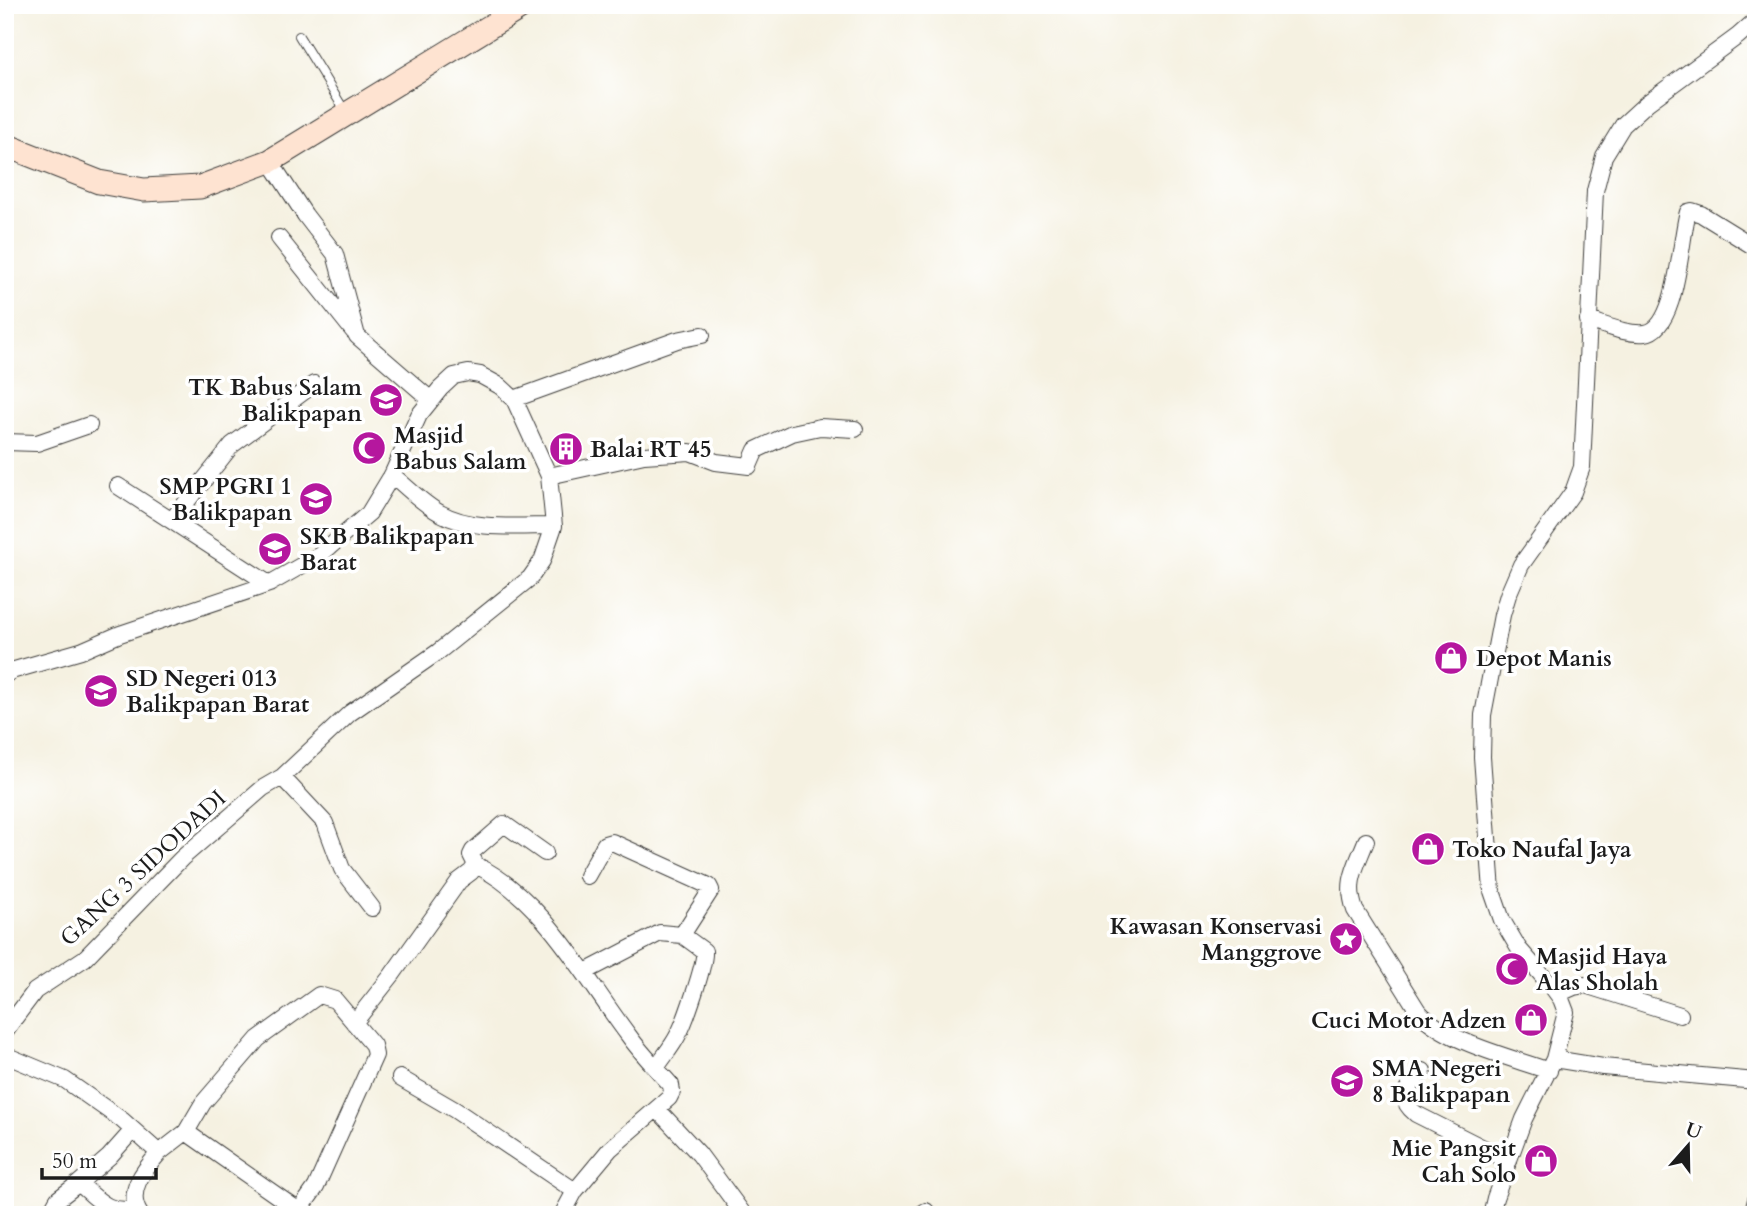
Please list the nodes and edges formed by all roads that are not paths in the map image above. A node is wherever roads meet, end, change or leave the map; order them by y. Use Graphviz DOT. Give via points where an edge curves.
graph roads {
  1 [pos="525,5"];
  2 [pos="1756,20"];
  3 [pos="299,36"];
  4 [pos="347,114"];
  5 [pos="5,145"];
  6 [pos="270,161"];
  7 [pos="279,238"];
  8 [pos="1756,248"];
  9 [pos="1588,320"];
  10 [pos="702,335"];
  11 [pos="357,336"];
  12 [pos="314,384"];
  13 [pos="514,399"];
  14 [pos="431,400"];
  15 [pos="89,425"];
  16 [pos="855,429"];
  17 [pos="5,442"];
  18 [pos="392,475"];
  19 [pos="549,476"];
  20 [pos="118,486"];
  21 [pos="172,520"];
  22 [pos="554,526"];
  23 [pos="269,584"];
  24 [pos="5,675"];
  25 [pos="282,777"];
  26 [pos="1366,841"];
  27 [pos="545,853"];
  28 [pos="476,865"];
  29 [pos="587,876"];
  30 [pos="372,908"];
  31 [pos="682,935"];
  32 [pos="584,972"];
  33 [pos="1558,994"];
  34 [pos="1681,1015"];
  35 [pos="354,1023"];
  36 [pos="5,1031"];
  37 [pos="5,1055"];
  38 [pos="1552,1065"];
  39 [pos="656,1068"];
  40 [pos="1423,1071"];
  41 [pos="400,1078"];
  42 [pos="1756,1082"];
  43 [pos="656,1110"];
  44 [pos="133,1130"];
  45 [pos="186,1132"];
  46 [pos="159,1153"];
  47 [pos="1508,1161"];
  48 [pos="79,1183"];
  49 [pos="575,1191"];
  50 [pos="1756,1200"];
  51 [pos="138,1211"];
  52 [pos="298,1213"];
  53 [pos="49,1215"];
  54 [pos="562,1215"];
  55 [pos="744,1215"];
  56 [pos="1491,1215"];
  57 [pos="1752,1215"];
  1 -- 4 [label="main road"];
  2 -- 9 [label="street" via="1631,117 1604,156 1595,191"];
  3 -- 4 [label="lane"];
  4 -- 6 [label="main road"];
  5 -- 6 [label="main road" via="99,182 144,190 200,187"];
  6 -- 11 [label="street" via="335,254"];
  7 -- 11 [label="street"];
  8 -- 9 [label="street" via="1701,214 1688,212 1671,303 1657,328 1636,334"];
  9 -- 33 [label="street" via="1582,467 1573,492 1521,565 1508,594 1483,715 1490,878 1496,906 1519,949"];
  10 -- 13 [label="street"];
  11 -- 14 [label="street"];
  12 -- 21 [label="street" via="232,444"];
  13 -- 14 [label="street, GANG 3 SIDODADI" via="500,386 468,373 454,376"];
  13 -- 19 [label="street, GANG 3 SIDODADI"];
  14 -- 18 [label="street" via="419,415"];
  15 -- 17 [label="street" via="37,443"];
  16 -- 19 [label="street" via="820,427 792,433 756,450 749,466 716,462 690,452 645,454"];
  18 -- 22 [label="street" via="439,513 462,522"];
  18 -- 23 [label="street" via="369,513 320,555"];
  19 -- 22 [label="street, GANG 3 SIDODADI"];
  20 -- 21 [label="street"];
  21 -- 23 [label="street"];
  22 -- 25 [label="street, GANG 3 SIDODADI" via="542,561 530,578 438,652 350,713"];
  23 -- 24 [label="street"];
  25 -- 30 [label="street" via="325,823 342,869"];
  25 -- 36 [label="street, GANG 3 SIDODADI" via="182,858 85,958 35,991"];
  26 -- 38 [label="street" via="1349,895 1427,1022 1451,1036"];
  27 -- 28 [label="street" via="504,824 473,851"];
  28 -- 32 [label="street" via="495,874 535,911"];
  28 -- 35 [label="street" via="459,881"];
  29 -- 31 [label="street" via="605,844 612,842 709,886 711,890"];
  31 -- 32 [label="street" via="660,933"];
  31 -- 39 [label="street" via="706,954 679,1035"];
  32 -- 39 [label="street"];
  33 -- 34 [label="street" via="1585,985 1598,987"];
  33 -- 38 [label="street" via="1565,1021"];
  35 -- 45 [label="street" via="335,1000 319,995 258,1039 203,1103"];
  35 -- 52 [label="street" via="373,1045 373,1063 316,1187"];
  37 -- 44 [label="street" via="65,1080"];
  38 -- 42 [label="street"];
  38 -- 47 [label="street" via="1531,1102"];
  39 -- 43 [label="street" via="673,1092"];
  40 -- 47 [label="street" via="1406,1092 1406,1106"];
  41 -- 49 [label="street"];
  43 -- 49 [label="street" via="610,1149"];
  43 -- 55 [label="street" via="699,1154"];
  44 -- 46 [label="street"];
  44 -- 48 [label="street"];
  45 -- 46 [label="street"];
  45 -- 52 [label="street"];
  46 -- 51 [label="street" via="143,1172 133,1195"];
  47 -- 56 [label="street"];
  48 -- 51 [label="street" via="110,1208"];
  48 -- 53 [label="street" via="58,1199"];
  49 -- 54 [label="street"];
  50 -- 57 [label="street"];
}
